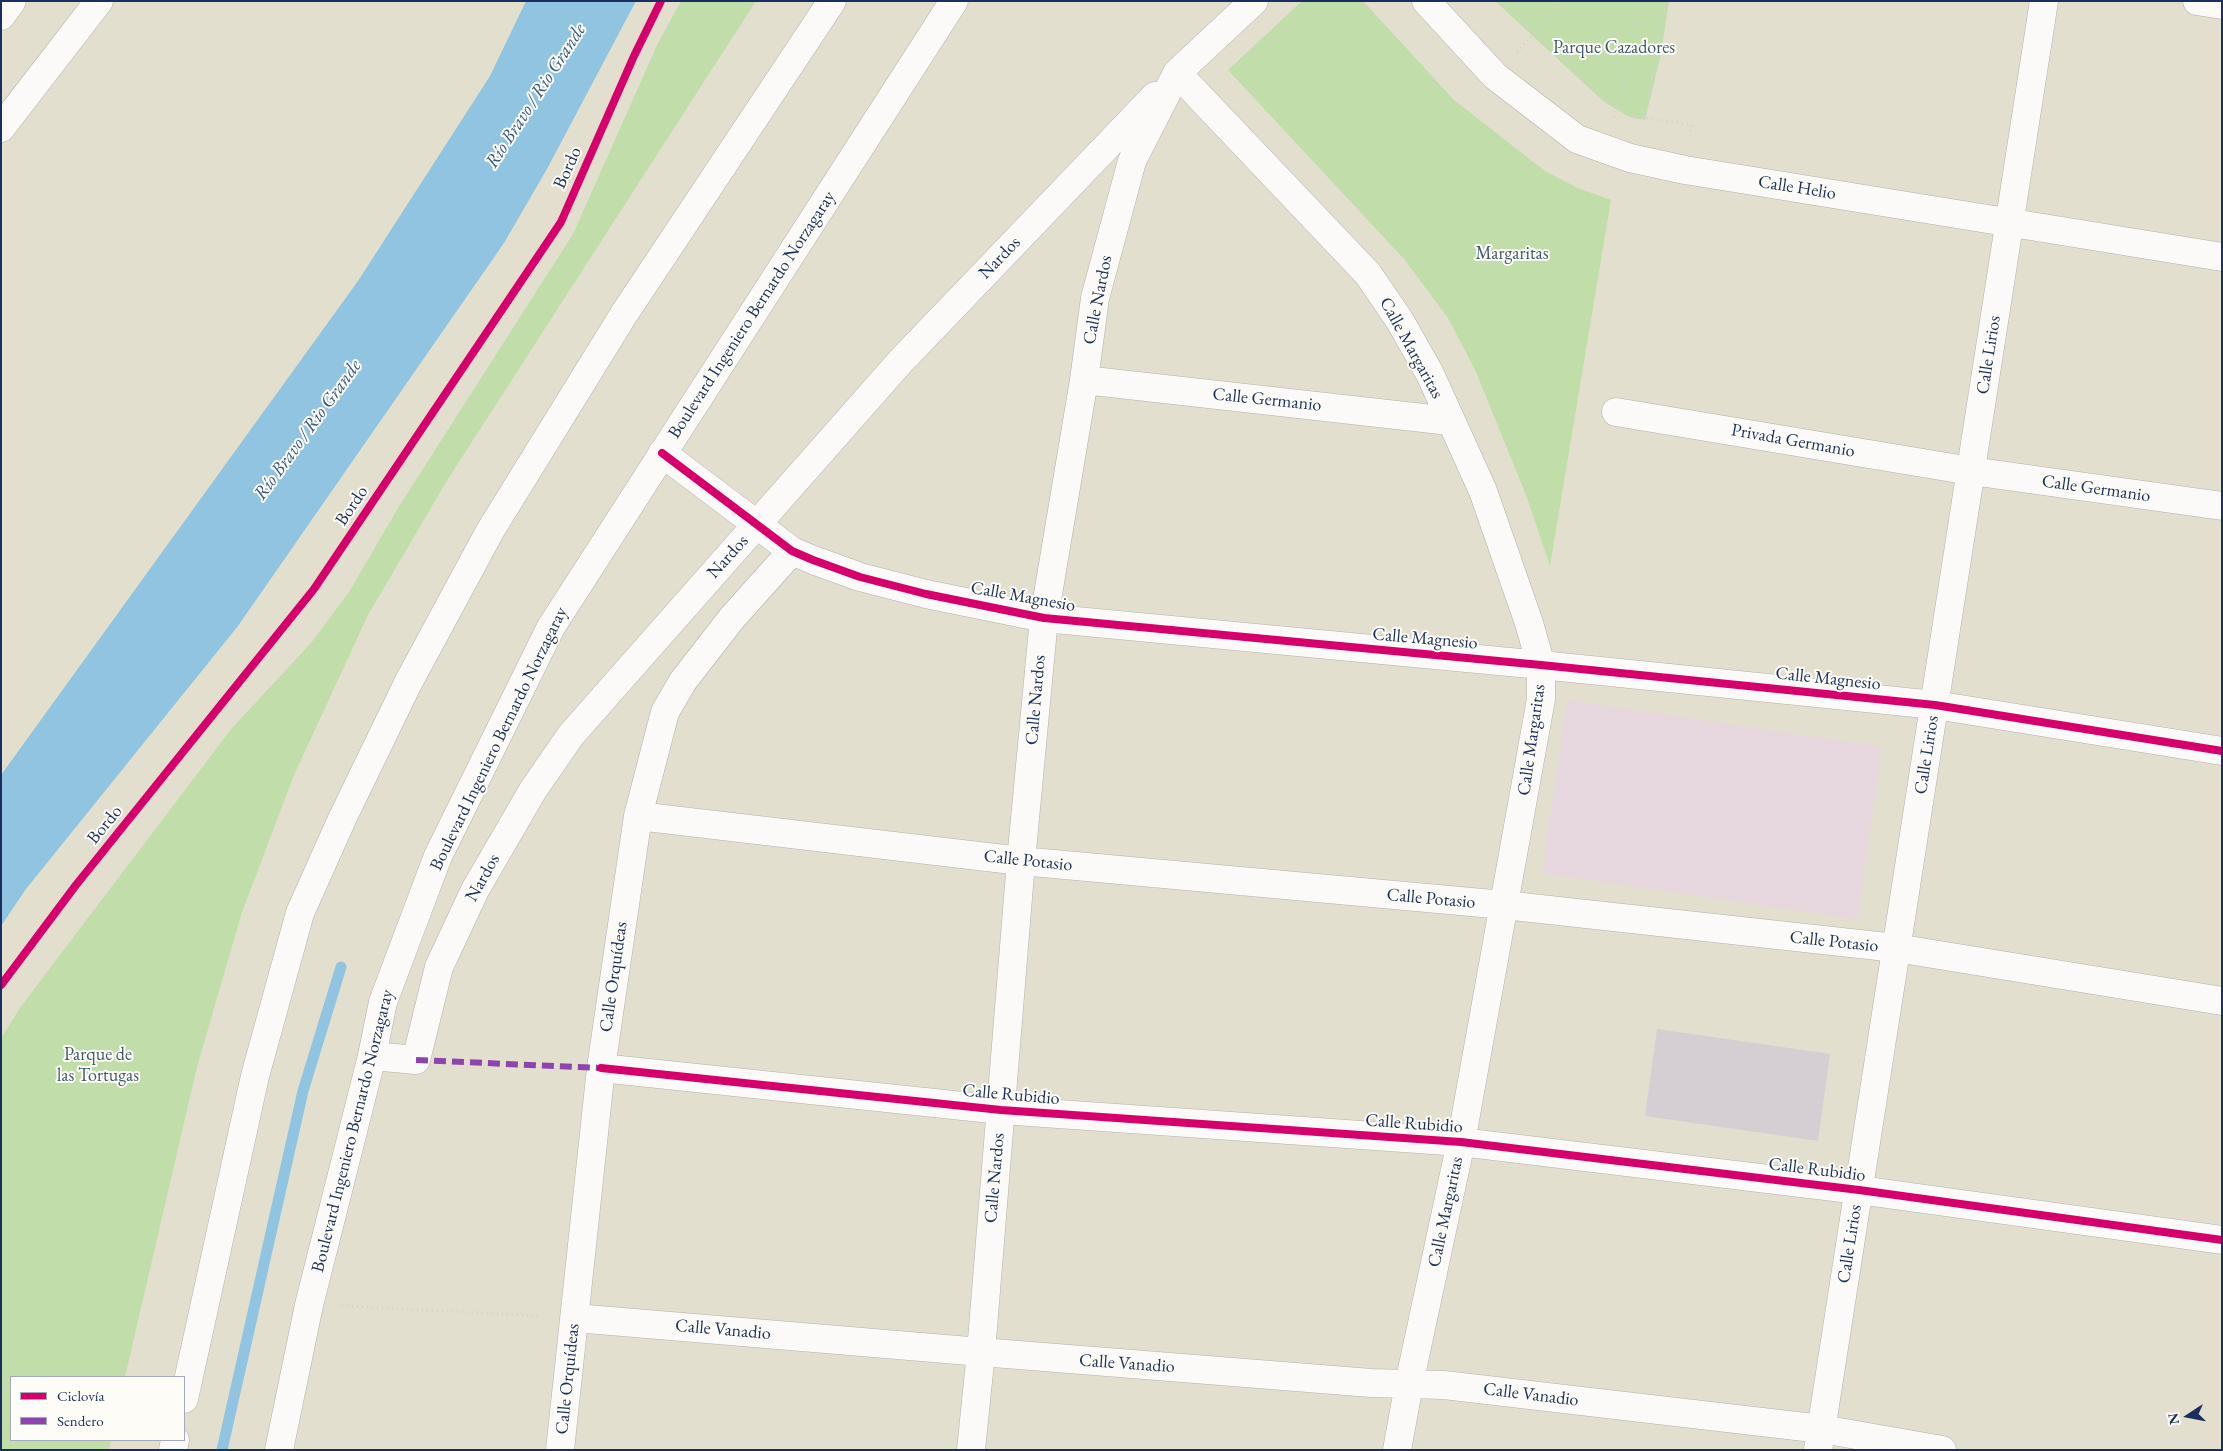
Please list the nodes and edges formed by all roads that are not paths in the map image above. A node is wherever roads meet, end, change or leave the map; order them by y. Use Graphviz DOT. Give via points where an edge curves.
graph roads {
  1 [pos="12,1"];
  2 [pos="99,1"];
  3 [pos="832,1"];
  4 [pos="954,1"];
  5 [pos="1254,1"];
  6 [pos="1426,1"];
  7 [pos="2044,1"];
  8 [pos="2197,1"];
  9 [pos="2222,5"];
  10 [pos="1,16"];
  11 [pos="1177,73"];
  12 [pos="1,128"];
  13 [pos="2009,223"];
  14 [pos="2222,256"];
  15 [pos="1084,380"];
  16 [pos="1616,412"];
  17 [pos="1450,421"];
  18 [pos="662,453"];
  19 [pos="1971,471"];
  20 [pos="2222,506"];
  21 [pos="757,525"];
  22 [pos="792,551"];
  23 [pos="1044,618"];
  24 [pos="1541,665"];
  25 [pos="1935,705"];
  26 [pos="2222,751"];
  27 [pos="638,816"];
  28 [pos="1021,861"];
  29 [pos="1504,905"];
  30 [pos="1896,948"];
  31 [pos="2222,1001"];
  32 [pos="372,1056"];
  33 [pos="602,1068"];
  34 [pos="1001,1110"];
  35 [pos="1461,1142"];
  36 [pos="1859,1190"];
  37 [pos="2222,1240"];
  38 [pos="575,1318"];
  39 [pos="981,1352"];
  40 [pos="1409,1384"];
  41 [pos="185,1395"];
  42 [pos="1820,1440"];
  43 [pos="279,1450"];
  44 [pos="560,1450"];
  45 [pos="971,1450"];
  46 [pos="1396,1450"];
  47 [pos="1942,1450"];
  1 -- 10 [label="main road"];
  2 -- 12 [label="main road"];
  3 -- 41 [label="main road" via="624,314 490,531 408,683 342,819 300,913 256,1076"];
  4 -- 18 [label="main road, Boulevard Ingeniero Bernardo Norzagaray"];
  5 -- 11 [label="main road, Calle Nardos"];
  6 -- 13 [label="main road, Calle Helio" via="1495,76 1577,139 1605,150 1654,164"];
  7 -- 13 [label="main road, Calle Lirios"];
  8 -- 9 [label="main road"];
  11 -- 15 [label="main road, Calle Nardos" via="1132,160 1095,298"];
  11 -- 17 [label="main road, Calle Margaritas" via="1368,274 1430,374"];
  11 -- 21 [label="main road, Nardos" via="900,362"];
  13 -- 14 [label="main road, Calle Helio"];
  13 -- 19 [label="main road, Calle Lirios"];
  15 -- 17 [label="main road, Calle Germanio"];
  15 -- 23 [label="main road, Calle Nardos"];
  16 -- 19 [label="main road, Privada Germanio"];
  17 -- 24 [label="main road, Calle Margaritas" via="1483,491"];
  18 -- 21 [label="main road, Calle Magnesio"];
  18 -- 32 [label="main road, Boulevard Ingeniero Bernardo Norzagaray" via="550,626 438,856 383,1002"];
  19 -- 20 [label="main road, Calle Germanio"];
  19 -- 25 [label="main road, Calle Lirios"];
  21 -- 22 [label="main road, Calle Magnesio"];
  21 -- 32 [label="main road, Nardos" via="571,735 533,790 475,890 439,967 416,1060"];
  22 -- 23 [label="main road, Calle Magnesio" via="860,577"];
  22 -- 27 [label="main road, Calle Orquídeas" via="732,618 683,681 665,712"];
  23 -- 24 [label="main road, Calle Magnesio"];
  23 -- 28 [label="main road, Calle Nardos"];
  24 -- 25 [label="main road, Calle Magnesio"];
  24 -- 29 [label="main road, Calle Margaritas" via="1541,699"];
  25 -- 26 [label="main road, Calle Magnesio"];
  25 -- 30 [label="main road, Calle Lirios"];
  27 -- 28 [label="main road, Calle Potasio"];
  27 -- 33 [label="main road, Calle Orquídeas"];
  28 -- 29 [label="main road, Calle Potasio"];
  28 -- 34 [label="main road, Calle Nardos"];
  29 -- 30 [label="main road, Calle Potasio"];
  29 -- 35 [label="main road, Calle Margaritas"];
  30 -- 31 [label="main road, Calle Potasio"];
  30 -- 36 [label="main road, Calle Lirios"];
  32 -- 43 [label="main road, Boulevard Ingeniero Bernardo Norzagaray" via="309,1304"];
  33 -- 34 [label="main road, Calle Rubidio"];
  33 -- 38 [label="main road, Calle Orquídeas"];
  34 -- 35 [label="main road, Calle Rubidio"];
  34 -- 39 [label="main road, Calle Nardos"];
  35 -- 36 [label="main road, Calle Rubidio"];
  35 -- 40 [label="main road, Calle Margaritas"];
  36 -- 37 [label="main road, Calle Rubidio"];
  36 -- 42 [label="main road, Calle Lirios"];
  38 -- 39 [label="main road, Calle Vanadio"];
  38 -- 44 [label="main road, Calle Orquídeas"];
  39 -- 40 [label="main road, Calle Vanadio"];
  39 -- 45 [label="main road, Calle Nardos"];
  40 -- 42 [label="main road, Calle Vanadio" via="1444,1385"];
  40 -- 46 [label="main road, Calle Margaritas"];
  42 -- 47 [label="main road, Calle Vanadio"];
}
